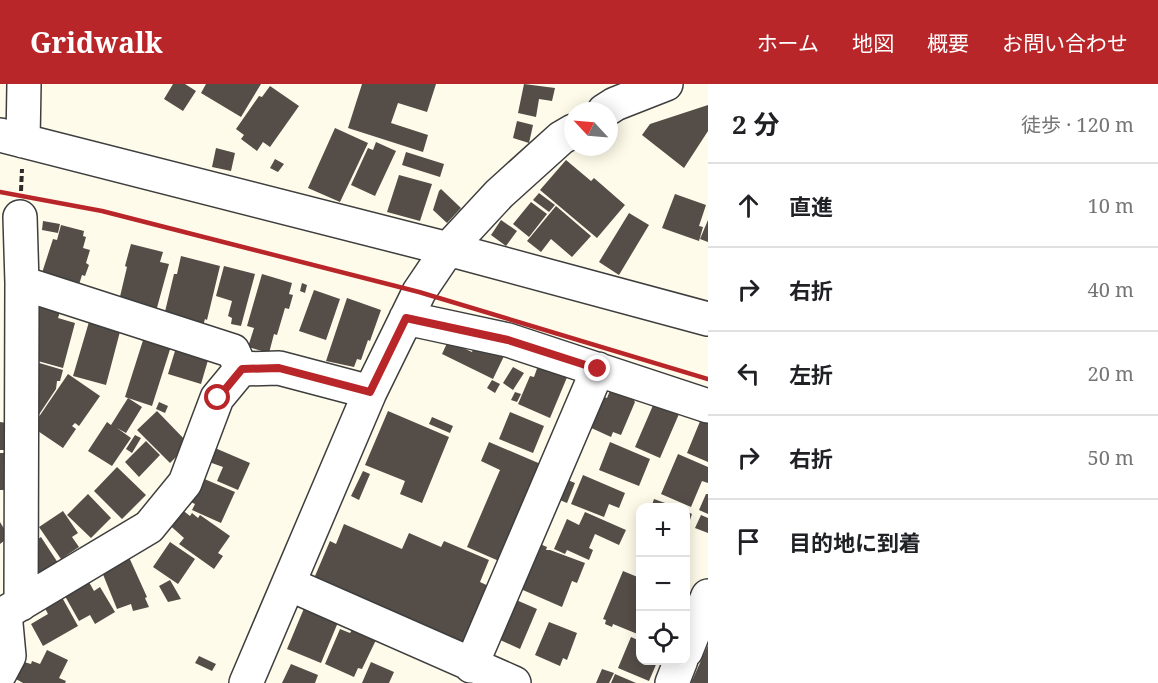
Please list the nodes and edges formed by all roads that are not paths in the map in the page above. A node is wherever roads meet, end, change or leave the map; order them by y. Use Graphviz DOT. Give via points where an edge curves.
graph roads {
  1 [pos="24,84"];
  2 [pos="664,84"];
  3 [pos="618,103"];
  4 [pos="564,136"];
  5 [pos="11,138"];
  6 [pos="20,217"];
  7 [pos="448,249"];
  8 [pos="22,283"];
  9 [pos="406,318"];
  10 [pos="708,319"];
  11 [pos="242,369"];
  12 [pos="598,369"];
  13 [pos="370,392"];
  14 [pos="708,406"];
  15 [pos="289,584"];
  16 [pos="708,596"];
  17 [pos="8,610"];
  18 [pos="690,641"];
  19 [pos="679,665"];
  20 [pos="471,666"];
  21 [pos="0,672"];
  22 [pos="246,683"];
  23 [pos="514,683"];
  24 [pos="672,683"];
  1 -- 5 [label="street"];
  2 -- 3 [label="street"];
  4 -- 7 [label="street" via="499,194"];
  5 -- 7 [label="street"];
  6 -- 8 [label="street"];
  7 -- 9 [label="street"];
  7 -- 10 [label="street"];
  8 -- 11 [label="street" via="233,351"];
  8 -- 17 [label="street"];
  9 -- 12 [label="street" via="508,340"];
  9 -- 13 [label="street"];
  11 -- 13 [label="street" via="279,368"];
  11 -- 17 [label="street" via="218,398 185,483 148,527"];
  12 -- 14 [label="street"];
  12 -- 20 [label="street"];
  13 -- 15 [label="street"];
  15 -- 20 [label="street"];
  15 -- 22 [label="street"];
  16 -- 18 [label="street"];
  17 -- 21 [label="street" via="9,656"];
  19 -- 24 [label="street"];
  20 -- 23 [label="street"];
}
